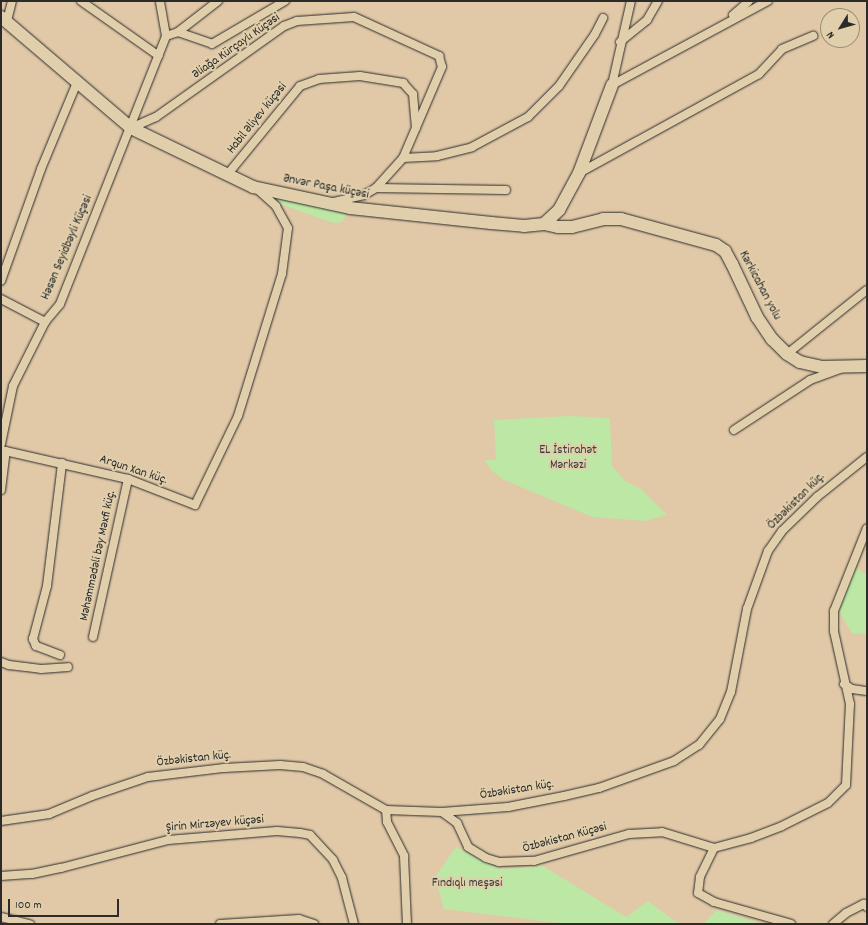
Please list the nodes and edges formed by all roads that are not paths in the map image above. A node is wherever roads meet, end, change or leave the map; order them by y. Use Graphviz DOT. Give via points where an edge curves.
graph roads {
  1 [pos="12,1"];
  2 [pos="81,1"];
  3 [pos="160,1"];
  4 [pos="218,1"];
  5 [pos="285,1"];
  6 [pos="631,1"];
  7 [pos="658,1"];
  8 [pos="749,1"];
  9 [pos="768,1"];
  10 [pos="603,18"];
  11 [pos="4,19"];
  12 [pos="726,22"];
  13 [pos="178,32"];
  14 [pos="166,36"];
  15 [pos="813,36"];
  16 [pos="620,42"];
  17 [pos="159,56"];
  18 [pos="78,80"];
  19 [pos="612,85"];
  20 [pos="131,128"];
  21 [pos="416,130"];
  22 [pos="404,158"];
  23 [pos="579,173"];
  24 [pos="227,176"];
  25 [pos="254,187"];
  26 [pos="376,188"];
  27 [pos="506,190"];
  28 [pos="321,204"];
  29 [pos="593,222"];
  30 [pos="544,224"];
  31 [pos="1,281"];
  32 [pos="867,290"];
  33 [pos="1,299"];
  34 [pos="45,322"];
  35 [pos="787,354"];
  36 [pos="867,366"];
  37 [pos="847,367"];
  38 [pos="734,430"];
  39 [pos="3,448"];
  40 [pos="867,457"];
  41 [pos="62,464"];
  42 [pos="128,479"];
  43 [pos="1,490"];
  44 [pos="867,528"];
  45 [pos="93,637"];
  46 [pos="60,655"];
  47 [pos="1,662"];
  48 [pos="68,667"];
  49 [pos="844,684"];
  50 [pos="867,691"];
  51 [pos="386,810"];
  52 [pos="442,812"];
  53 [pos="1,821"];
  54 [pos="714,848"];
  55 [pos="1,876"];
  56 [pos="866,904"];
  57 [pos="1,917"];
  58 [pos="30,924"];
  59 [pos="220,924"];
  60 [pos="314,924"];
  61 [pos="354,924"];
  62 [pos="407,924"];
  63 [pos="791,924"];
  64 [pos="833,924"];
  1 -- 11 [label="street"];
  2 -- 17 [label="street"];
  3 -- 14 [label="street"];
  4 -- 13 [label="street"];
  5 -- 13 [label="street" via="212,44"];
  6 -- 16 [label="street"];
  7 -- 16 [label="street" via="647,20"];
  8 -- 12 [label="street"];
  9 -- 12 [label="street"];
  10 -- 22 [label="street" via="559,86 528,117 472,147 436,156"];
  11 -- 18 [label="street, Ənvər Paşa küçəsi"];
  12 -- 19 [label="street"];
  13 -- 14 [label="street"];
  14 -- 17 [label="street, Həsən Seyidbəyli Küçəsi"];
  15 -- 23 [label="street" via="782,49 759,74"];
  16 -- 19 [label="street"];
  17 -- 20 [label="street, Həsən Seyidbəyli Küçəsi"];
  18 -- 20 [label="street, Ənvər Paşa küçəsi"];
  18 -- 31 [label="street" via="41,169"];
  19 -- 23 [label="street"];
  20 -- 21 [label="street, Əliağa Kürçaylı Küçəsi" via="169,108 284,26 297,21 354,17 439,56 442,67"];
  20 -- 24 [label="street, Ənvər Paşa küçəsi"];
  20 -- 34 [label="street, Həsən Seyidbəyli Küçəsi" via="60,304"];
  21 -- 22 [label="street, Əliağa Kürçaylı Küçəsi"];
  21 -- 24 [label="street, Habil Əliyev küçəsi" via="413,94 403,83 360,76 319,79 300,86"];
  22 -- 26 [label="street, Əliağa Kürçaylı Küçəsi"];
  23 -- 30 [label="street" via="558,210"];
  24 -- 25 [label="street, Ənvər Paşa küçəsi"];
  25 -- 28 [label="street, Ənvər Paşa küçəsi"];
  25 -- 42 [label="street, Arqun Xan küç." via="276,206 288,228 282,274 238,416 195,505"];
  26 -- 27 [label="street"];
  26 -- 28 [label="street" via="364,195"];
  28 -- 30 [label="street, Ənvər Paşa küçəsi" via="491,224"];
  29 -- 30 [label="street, Ənvər Paşa küçəsi" via="558,228"];
  29 -- 35 [label="street, Kərkicahan yolu" via="609,219 632,221 716,245 725,251 757,317 772,339"];
  32 -- 35 [label="street"];
  33 -- 34 [label="street"];
  34 -- 39 [label="street, Həsən Seyidbəyli Küçəsi" via="13,386"];
  35 -- 37 [label="street, Kərkicahan yolu" via="800,362 822,367"];
  36 -- 37 [label="street, Kərkicahan yolu"];
  37 -- 38 [label="street" via="810,380"];
  39 -- 41 [label="street"];
  39 -- 43 [label="street, Həsən Seyidbəyli Küçəsi"];
  40 -- 52 [label="street, Özbəkistan küç." via="817,496 782,531 768,552 747,609 731,692 720,719 699,745 674,761 599,788 508,807"];
  41 -- 42 [label="street, Arqun Xan küç."];
  41 -- 46 [label="street" via="47,586 33,638 36,646"];
  42 -- 45 [label="street, Məhəmmədəli bəy Məxfi küç."];
  44 -- 49 [label="street" via="834,611 834,631"];
  47 -- 48 [label="street" via="41,669"];
  49 -- 50 [label="street" via="852,689"];
  49 -- 54 [label="street" via="850,704 846,785 841,793 828,803 782,826"];
  51 -- 52 [label="street, Özbəkistan küç."];
  51 -- 53 [label="street, Özbəkistan küç." via="312,770 280,765 148,777 49,814"];
  51 -- 62 [label="street" via="387,822 404,856"];
  52 -- 54 [label="street, Özbəkistan Küçəsi" via="457,823 468,847 486,858 499,862 515,864 534,861 629,834 662,832"];
  54 -- 63 [label="street" via="700,877 698,893 714,902"];
  55 -- 61 [label="street, Şirin Mirzəyev küçəsi" via="32,874 61,868 168,840 300,832 310,836 333,860 342,878"];
  56 -- 64 [label="street" via="846,913"];
  57 -- 58 [label="street"];
  59 -- 60 [label="street" via="299,919"];
}
